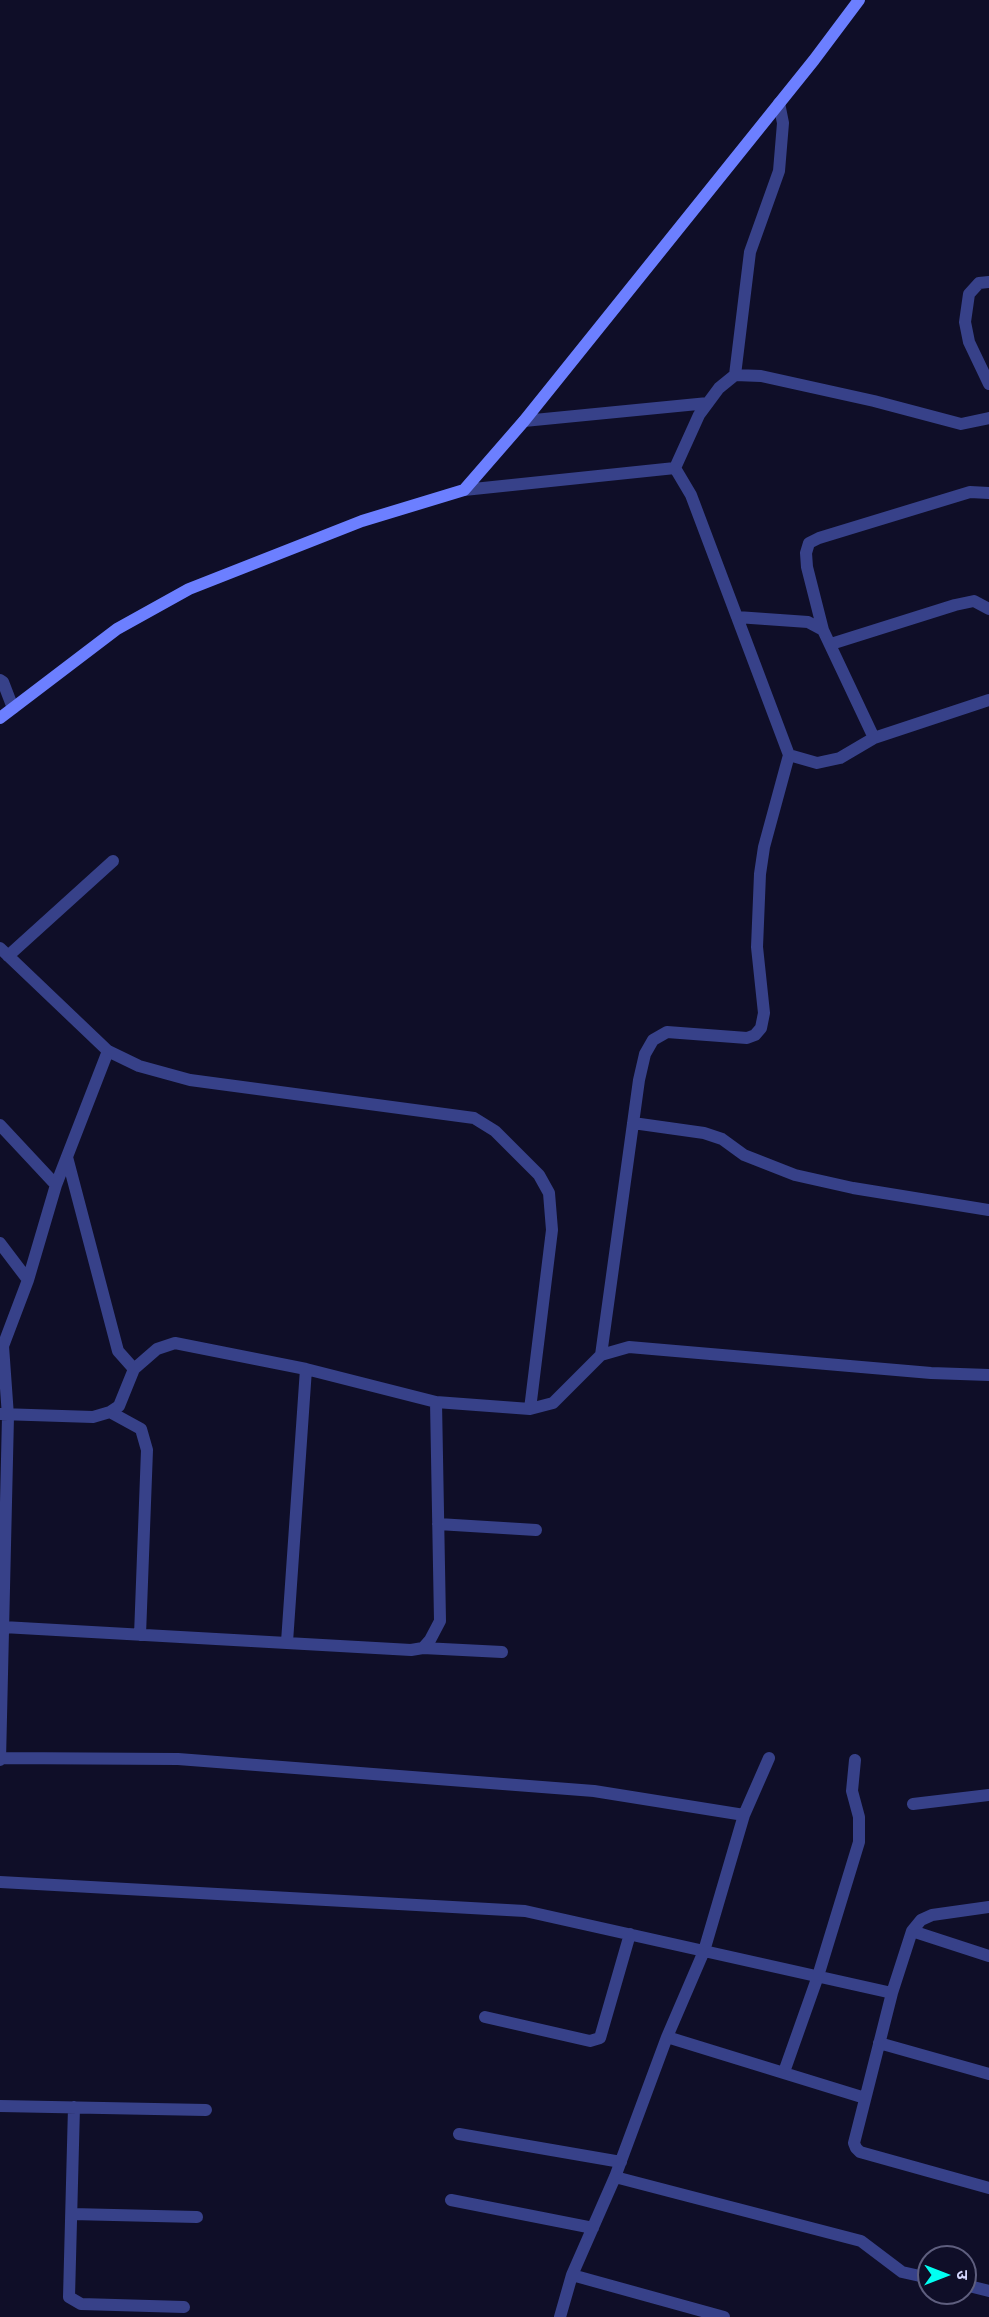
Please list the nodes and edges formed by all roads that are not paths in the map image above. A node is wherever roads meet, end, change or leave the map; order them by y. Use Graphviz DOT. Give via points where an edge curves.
graph roads {
  1 [pos="859,0"];
  2 [pos="779,103"];
  3 [pos="989,282"];
  4 [pos="735,375"];
  5 [pos="989,384"];
  6 [pos="708,403"];
  7 [pos="989,418"];
  8 [pos="524,421"];
  9 [pos="675,468"];
  10 [pos="464,490"];
  11 [pos="989,493"];
  12 [pos="989,609"];
  13 [pos="737,617"];
  14 [pos="823,630"];
  15 [pos="831,644"];
  16 [pos="0,680"];
  17 [pos="989,700"];
  18 [pos="13,708"];
  19 [pos="0,717"];
  20 [pos="874,738"];
  21 [pos="789,754"];
  22 [pos="113,861"];
  23 [pos="4,952"];
  24 [pos="108,1051"];
  25 [pos="633,1123"];
  26 [pos="0,1125"];
  27 [pos="67,1157"];
  28 [pos="56,1185"];
  29 [pos="989,1210"];
  30 [pos="0,1244"];
  31 [pos="28,1280"];
  32 [pos="2,1344"];
  33 [pos="601,1355"];
  34 [pos="134,1369"];
  35 [pos="306,1369"];
  36 [pos="989,1375"];
  37 [pos="436,1402"];
  38 [pos="530,1409"];
  39 [pos="110,1412"];
  40 [pos="4,1415"];
  41 [pos="438,1524"];
  42 [pos="536,1530"];
  43 [pos="3,1627"];
  44 [pos="140,1635"];
  45 [pos="287,1642"];
  46 [pos="423,1648"];
  47 [pos="502,1652"];
  48 [pos="769,1758"];
  49 [pos="0,1759"];
  50 [pos="855,1760"];
  51 [pos="989,1795"];
  52 [pos="913,1804"];
  53 [pos="744,1815"];
  54 [pos="0,1882"];
  55 [pos="989,1907"];
  56 [pos="912,1931"];
  57 [pos="630,1934"];
  58 [pos="704,1951"];
  59 [pos="989,1956"];
  60 [pos="818,1976"];
  61 [pos="892,1992"];
  62 [pos="485,2017"];
  63 [pos="667,2037"];
  64 [pos="879,2043"];
  65 [pos="784,2072"];
  66 [pos="989,2074"];
  67 [pos="865,2098"];
  68 [pos="0,2106"];
  69 [pos="74,2107"];
  70 [pos="206,2110"];
  71 [pos="459,2134"];
  72 [pos="621,2162"];
  73 [pos="615,2177"];
  74 [pos="989,2188"];
  75 [pos="451,2200"];
  76 [pos="72,2214"];
  77 [pos="197,2217"];
  78 [pos="593,2228"];
  79 [pos="572,2275"];
  80 [pos="917,2275"];
  81 [pos="184,2307"];
  82 [pos="560,2317"];
  83 [pos="724,2317"];
  1 -- 2 [label="street"];
  2 -- 4 [label="street" via="783,123 779,171 750,252"];
  2 -- 8 [label="street"];
  3 -- 5 [label="street" via="979,283 969,294 965,321 969,342"];
  4 -- 6 [label="street"];
  4 -- 7 [label="street" via="772,378 961,424"];
  6 -- 8 [label="street"];
  6 -- 9 [label="street"];
  8 -- 10 [label="street"];
  9 -- 10 [label="street"];
  9 -- 13 [label="street" via="691,495"];
  10 -- 18 [label="street" via="362,521 189,589 117,628"];
  11 -- 14 [label="street" via="970,492 809,543 807,567"];
  12 -- 15 [label="street" via="974,601"];
  13 -- 14 [label="street" via="808,622"];
  13 -- 21 [label="street"];
  14 -- 15 [label="street"];
  15 -- 20 [label="street"];
  16 -- 18 [label="street"];
  17 -- 20 [label="street"];
  18 -- 19 [label="street"];
  20 -- 21 [label="street" via="840,758 817,763"];
  21 -- 25 [label="street" via="760,874 757,947 764,1013 761,1028 747,1038 667,1032 653,1040 645,1054"];
  22 -- 23 [label="street"];
  23 -- 24 [label="street"];
  24 -- 27 [label="street"];
  24 -- 38 [label="street" via="139,1066 190,1080 474,1118 495,1131 540,1176 549,1193 552,1230"];
  25 -- 29 [label="street" via="722,1138 749,1158 795,1175"];
  25 -- 33 [label="street"];
  26 -- 28 [label="street"];
  27 -- 28 [label="street"];
  27 -- 34 [label="street" via="118,1350"];
  28 -- 31 [label="street"];
  30 -- 31 [label="street"];
  31 -- 32 [label="street"];
  32 -- 40 [label="street"];
  33 -- 36 [label="street" via="629,1347"];
  33 -- 38 [label="street" via="553,1402"];
  34 -- 35 [label="street" via="157,1349 175,1343"];
  34 -- 39 [label="street" via="119,1406"];
  35 -- 37 [label="street"];
  35 -- 45 [label="street"];
  37 -- 38 [label="street"];
  37 -- 41 [label="street"];
  39 -- 40 [label="street" via="93,1416"];
  39 -- 44 [label="street" via="141,1429 147,1450"];
  40 -- 43 [label="street"];
  41 -- 42 [label="street"];
  41 -- 46 [label="street" via="440,1621"];
  43 -- 44 [label="street"];
  43 -- 49 [label="street"];
  44 -- 45 [label="street"];
  45 -- 46 [label="street"];
  46 -- 47 [label="street"];
  48 -- 53 [label="street"];
  49 -- 53 [label="street" via="178,1759 594,1791"];
  50 -- 60 [label="street" via="852,1791 859,1817 859,1842"];
  51 -- 52 [label="street"];
  53 -- 58 [label="street"];
  54 -- 57 [label="street" via="525,1911"];
  55 -- 56 [label="street" via="932,1915"];
  56 -- 59 [label="street"];
  56 -- 61 [label="street"];
  57 -- 58 [label="street"];
  57 -- 62 [label="street" via="600,2038 590,2041"];
  58 -- 60 [label="street"];
  58 -- 63 [label="street"];
  60 -- 61 [label="street"];
  60 -- 65 [label="street"];
  61 -- 64 [label="street"];
  63 -- 65 [label="street"];
  63 -- 72 [label="street"];
  64 -- 66 [label="street"];
  64 -- 67 [label="street"];
  65 -- 67 [label="street"];
  67 -- 74 [label="street" via="854,2143 861,2152"];
  68 -- 69 [label="street"];
  69 -- 70 [label="street"];
  69 -- 76 [label="street"];
  71 -- 72 [label="street"];
  72 -- 73 [label="street"];
  73 -- 78 [label="street"];
  73 -- 80 [label="street" via="861,2241 902,2272"];
  75 -- 78 [label="street"];
  76 -- 77 [label="street"];
  76 -- 81 [label="street" via="69,2297 81,2304"];
  78 -- 79 [label="street"];
  79 -- 82 [label="street"];
  79 -- 83 [label="street"];
}
